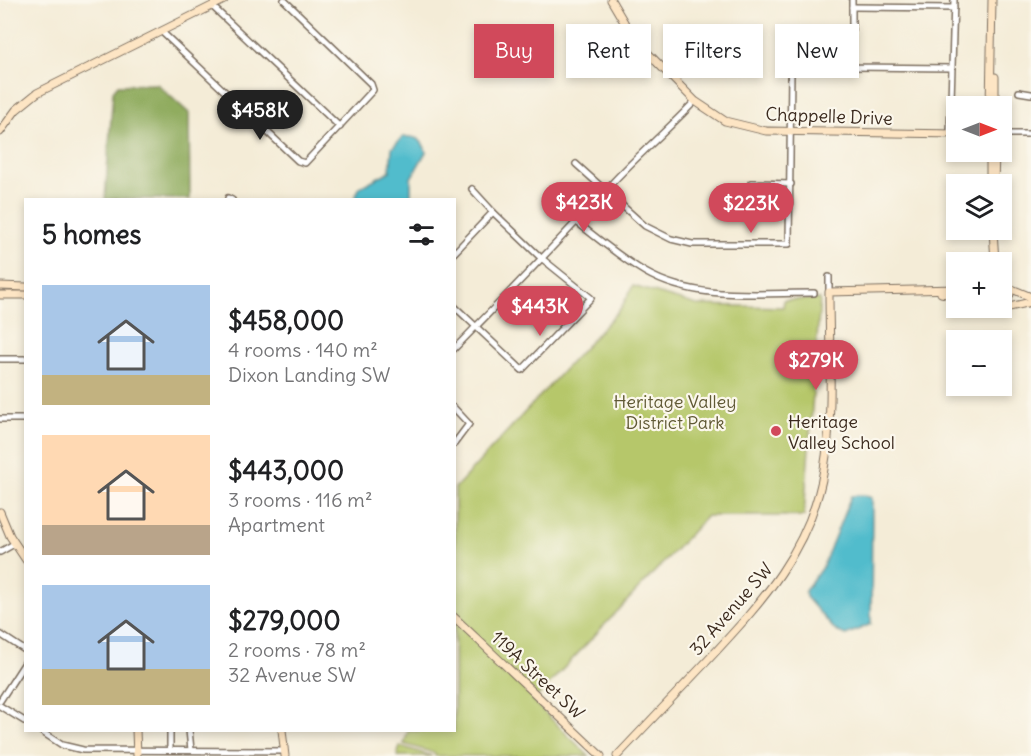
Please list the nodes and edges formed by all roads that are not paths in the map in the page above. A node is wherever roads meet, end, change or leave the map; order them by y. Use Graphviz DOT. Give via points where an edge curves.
graph roads {
  1 [pos="224,0"];
  2 [pos="284,0"];
  3 [pos="611,0"];
  4 [pos="852,0"];
  5 [pos="954,0"];
  6 [pos="992,0"];
  7 [pos="213,7"];
  8 [pos="852,7"];
  9 [pos="954,8"];
  10 [pos="852,24"];
  11 [pos="162,32"];
  12 [pos="992,44"];
  13 [pos="859,67"];
  14 [pos="951,68"];
  15 [pos="793,78"];
  16 [pos="1018,92"];
  17 [pos="1031,94"];
  18 [pos="952,96"];
  19 [pos="990,96"];
  20 [pos="995,96"];
  21 [pos="695,101"];
  22 [pos="340,127"];
  23 [pos="0,132"];
  24 [pos="791,132"];
  25 [pos="946,134"];
  26 [pos="1012,134"];
  27 [pos="1031,134"];
  28 [pos="576,164"];
  29 [pos="751,183"];
  30 [pos="791,184"];
  31 [pos="472,189"];
  32 [pos="604,191"];
  33 [pos="493,212"];
  34 [pos="578,223"];
  35 [pos="993,240"];
  36 [pos="993,248"];
  37 [pos="456,251"];
  38 [pos="992,252"];
  39 [pos="994,252"];
  40 [pos="540,257"];
  41 [pos="829,277"];
  42 [pos="0,286"];
  43 [pos="24,287"];
  44 [pos="1012,287"];
  45 [pos="946,290"];
  46 [pos="829,292"];
  47 [pos="932,292"];
  48 [pos="814,293"];
  49 [pos="946,294"];
  50 [pos="0,295"];
  51 [pos="24,295"];
  52 [pos="1031,297"];
  53 [pos="1031,302"];
  54 [pos="1012,307"];
  55 [pos="456,308"];
  56 [pos="476,327"];
  57 [pos="456,347"];
  58 [pos="0,359"];
  59 [pos="24,359"];
  60 [pos="456,410"];
  61 [pos="0,419"];
  62 [pos="24,419"];
  63 [pos="456,441"];
  64 [pos="0,512"];
  65 [pos="14,544"];
  66 [pos="0,552"];
  67 [pos="24,557"];
  68 [pos="456,619"];
  69 [pos="0,634"];
  70 [pos="24,650"];
  71 [pos="24,664"];
  72 [pos="0,701"];
  73 [pos="0,706"];
  74 [pos="24,721"];
  75 [pos="42,732"];
  76 [pos="136,732"];
  77 [pos="170,732"];
  78 [pos="189,732"];
  79 [pos="282,732"];
  80 [pos="170,750"];
  81 [pos="191,750"];
  82 [pos="135,754"];
  83 [pos="284,754"];
  84 [pos="602,756"];
  85 [pos="617,756"];
  1 -- 7 [label="street"];
  2 -- 22 [label="street" via="371,84 372,93"];
  3 -- 21 [label="street, Chappelle Drive" via="634,39"];
  4 -- 8 [label="street"];
  5 -- 9 [label="street"];
  6 -- 12 [label="street"];
  7 -- 11 [label="street"];
  7 -- 22 [label="street"];
  8 -- 9 [label="street"];
  8 -- 10 [label="street"];
  9 -- 14 [label="street"];
  11 -- 22 [label="street" via="298,161 308,161"];
  11 -- 23 [label="street" via="37,93 16,110"];
  12 -- 19 [label="street"];
  12 -- 20 [label="street"];
  13 -- 14 [label="street"];
  14 -- 18 [label="street"];
  15 -- 24 [label="street"];
  16 -- 17 [label="street"];
  21 -- 24 [label="street, Chappelle Drive" via="725,121 766,131"];
  21 -- 32 [label="street"];
  24 -- 25 [label="street, Chappelle Drive"];
  24 -- 30 [label="street"];
  26 -- 27 [label="street"];
  28 -- 32 [label="street"];
  29 -- 30 [label="street"];
  30 -- 32 [label="street" via="790,241 785,246 692,244 671,239 645,226"];
  31 -- 33 [label="street"];
  32 -- 34 [label="street"];
  33 -- 37 [label="street"];
  33 -- 40 [label="street"];
  34 -- 40 [label="street"];
  34 -- 48 [label="street" via="646,273 688,289"];
  35 -- 36 [label="street"];
  36 -- 38 [label="street"];
  36 -- 39 [label="street"];
  40 -- 56 [label="street"];
  40 -- 56 [label="street" via="590,294 590,301 522,370"];
  41 -- 46 [label="street, 32 Avenue SW"];
  42 -- 43 [label="street"];
  44 -- 52 [label="street"];
  45 -- 47 [label="street"];
  46 -- 47 [label="street"];
  46 -- 85 [label="street, 32 Avenue SW" via="826,459 805,535 781,577 753,612"];
  47 -- 49 [label="street"];
  50 -- 51 [label="street"];
  53 -- 54 [label="street"];
  55 -- 56 [label="street"];
  56 -- 57 [label="street"];
  58 -- 59 [label="street"];
  60 -- 63 [label="street" via="469,424"];
  61 -- 62 [label="street"];
  64 -- 65 [label="street"];
  65 -- 66 [label="street"];
  65 -- 67 [label="street"];
  68 -- 84 [label="street, 119A Street SW"];
  69 -- 70 [label="street"];
  71 -- 72 [label="street"];
  73 -- 74 [label="street"];
  75 -- 82 [label="street" via="77,749"];
  76 -- 82 [label="street"];
  77 -- 80 [label="street"];
  78 -- 81 [label="street"];
  79 -- 83 [label="street"];
  80 -- 81 [label="street"];
  80 -- 82 [label="street"];
  81 -- 83 [label="street"];
}
